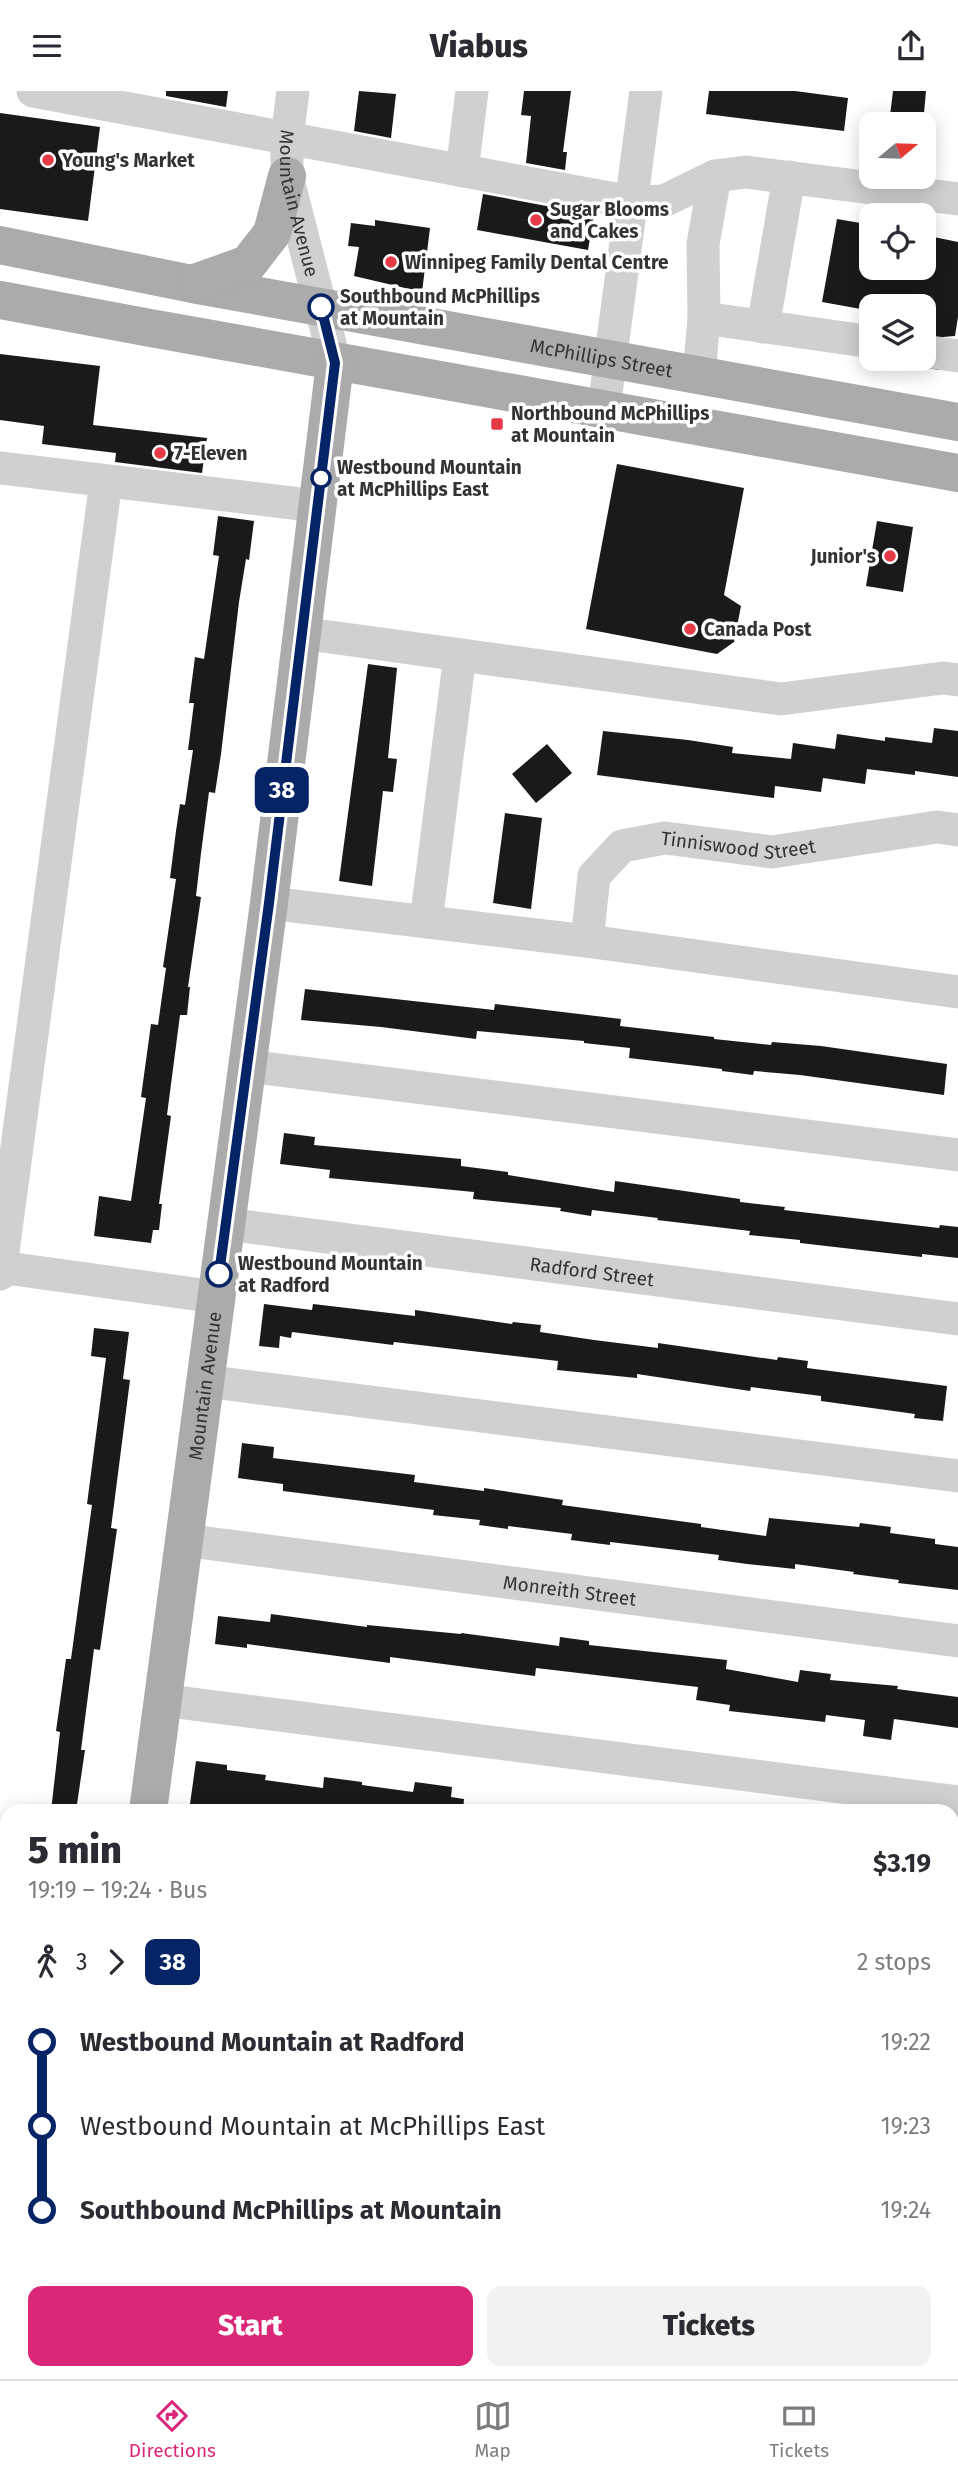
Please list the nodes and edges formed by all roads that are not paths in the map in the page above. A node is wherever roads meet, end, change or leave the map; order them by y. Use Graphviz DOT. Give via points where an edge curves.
graph roads {
  1 [pos="33,91"];
  2 [pos="293,91"];
  3 [pos="472,91"];
  4 [pos="646,91"];
  5 [pos="118,99"];
  6 [pos="287,138"];
  7 [pos="462,171"];
  8 [pos="287,176"];
  9 [pos="715,176"];
  10 [pos="789,177"];
  11 [pos="958,199"];
  12 [pos="631,202"];
  13 [pos="0,245"];
  14 [pos="192,284"];
  15 [pos="0,300"];
  16 [pos="321,307"];
  17 [pos="704,318"];
  18 [pos="763,327"];
  19 [pos="859,340"];
  20 [pos="611,359"];
  21 [pos="335,363"];
  22 [pos="699,376"];
  23 [pos="604,408"];
  24 [pos="958,422"];
  25 [pos="0,468"];
  26 [pos="958,473"];
  27 [pos="106,481"];
  28 [pos="317,506"];
  29 [pos="301,633"];
  30 [pos="460,655"];
  31 [pos="958,680"];
  32 [pos="958,830"];
  33 [pos="269,903"];
  34 [pos="426,922"];
  35 [pos="587,941"];
  36 [pos="958,992"];
  37 [pos="247,1066"];
  38 [pos="958,1155"];
  39 [pos="226,1224"];
  40 [pos="0,1267"];
  41 [pos="0,1274"];
  42 [pos="216,1297"];
  43 [pos="958,1319"];
  44 [pos="204,1381"];
  45 [pos="958,1476"];
  46 [pos="183,1540"];
  47 [pos="958,1641"];
  48 [pos="161,1700"];
  49 [pos="958,1802"];
  50 [pos="149,1804"];
  1 -- 5 [label="street"];
  2 -- 6 [label="street, Mountain Avenue"];
  3 -- 7 [label="street"];
  4 -- 12 [label="street"];
  5 -- 6 [label="street"];
  6 -- 7 [label="street"];
  6 -- 8 [label="street, Mountain Avenue"];
  7 -- 12 [label="street"];
  8 -- 14 [label="main road" via="272,233 248,264"];
  8 -- 16 [label="street, Mountain Avenue"];
  9 -- 10 [label="street" via="746,172"];
  9 -- 12 [label="street" via="664,201"];
  9 -- 17 [label="street" via="704,244"];
  10 -- 11 [label="street"];
  10 -- 18 [label="street"];
  12 -- 20 [label="street"];
  13 -- 14 [label="main road, McPhillips Street"];
  14 -- 16 [label="main road, McPhillips Street"];
  15 -- 21 [label="main road"];
  16 -- 20 [label="main road, McPhillips Street"];
  16 -- 21 [label="street, Mountain Avenue"];
  17 -- 18 [label="street"];
  17 -- 22 [label="street"];
  18 -- 19 [label="street"];
  20 -- 22 [label="main road, McPhillips Street"];
  20 -- 23 [label="street"];
  21 -- 23 [label="main road"];
  21 -- 28 [label="main road, Mountain Avenue"];
  22 -- 24 [label="main road, McPhillips Street"];
  23 -- 26 [label="main road"];
  25 -- 27 [label="street"];
  27 -- 28 [label="street"];
  27 -- 40 [label="street"];
  28 -- 29 [label="main road, Mountain Avenue"];
  29 -- 30 [label="street"];
  29 -- 33 [label="main road, Mountain Avenue"];
  30 -- 31 [label="street" via="781,699 943,678"];
  30 -- 34 [label="street"];
  32 -- 35 [label="street, Tinniswood Street" via="937,827 772,852 665,838 622,846 594,876"];
  33 -- 34 [label="street"];
  33 -- 37 [label="main road, Mountain Avenue"];
  34 -- 35 [label="street"];
  35 -- 36 [label="street"];
  37 -- 38 [label="street"];
  37 -- 39 [label="main road, Mountain Avenue"];
  39 -- 42 [label="main road, Mountain Avenue"];
  39 -- 43 [label="street, Radford Street"];
  40 -- 41 [label="street"];
  40 -- 42 [label="street"];
  42 -- 44 [label="main road, Mountain Avenue"];
  44 -- 45 [label="street"];
  44 -- 46 [label="main road, Mountain Avenue"];
  46 -- 47 [label="street, Monreith Street"];
  46 -- 48 [label="main road, Mountain Avenue"];
  48 -- 49 [label="street"];
  48 -- 50 [label="main road, Mountain Avenue"];
}
